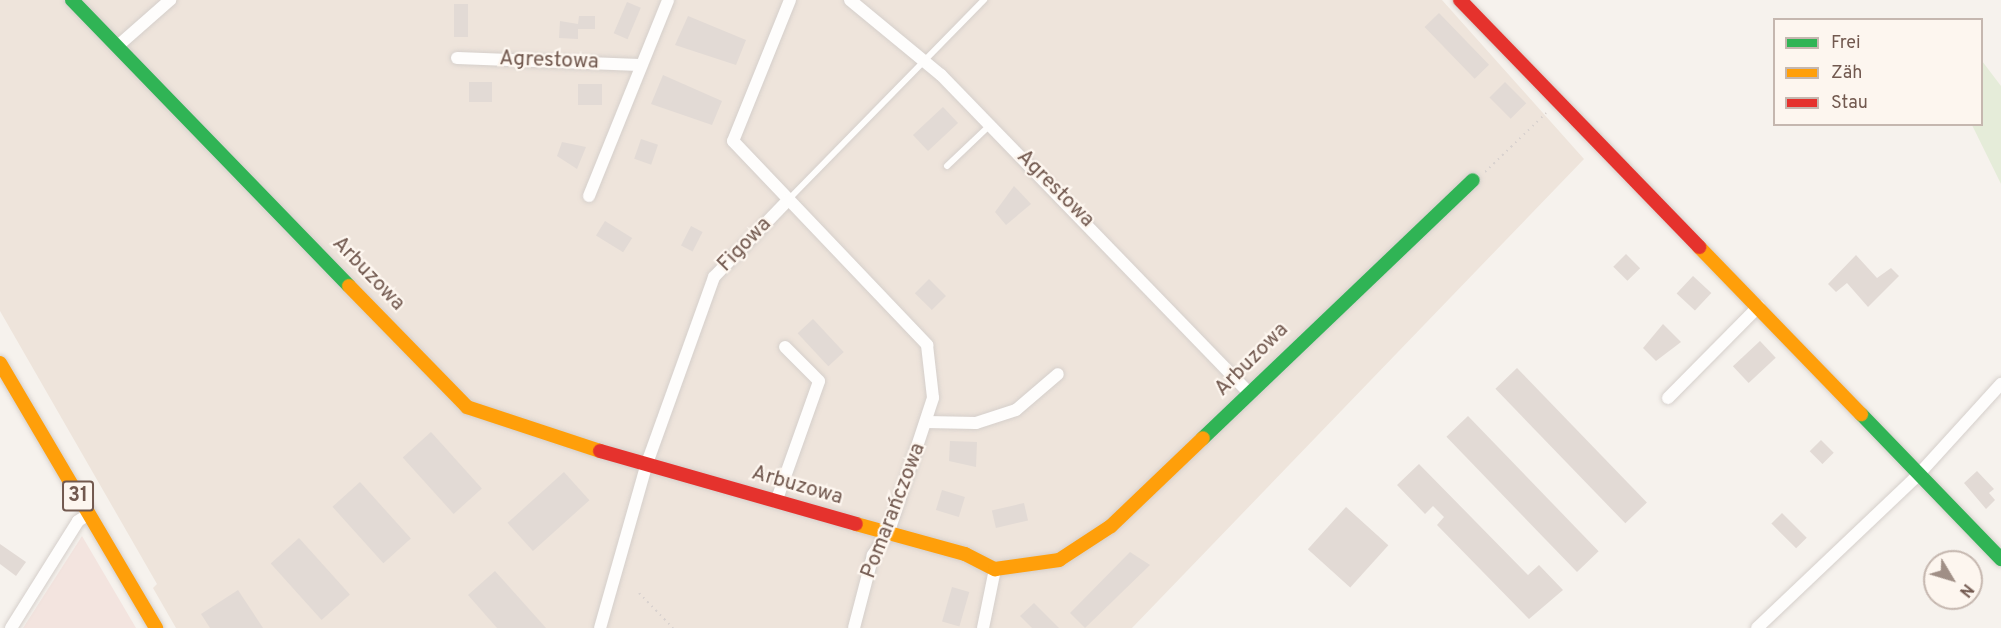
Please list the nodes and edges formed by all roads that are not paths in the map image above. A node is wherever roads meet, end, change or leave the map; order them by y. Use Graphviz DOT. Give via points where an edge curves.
graph roads {
  1 [pos="72,0"];
  2 [pos="170,0"];
  3 [pos="668,0"];
  4 [pos="790,0"];
  5 [pos="850,0"];
  6 [pos="984,0"];
  7 [pos="1460,0"];
  8 [pos="120,44"];
  9 [pos="458,58"];
  10 [pos="924,59"];
  11 [pos="640,64"];
  12 [pos="990,125"];
  13 [pos="947,166"];
  14 [pos="1473,180"];
  15 [pos="589,196"];
  16 [pos="789,199"];
  17 [pos="1760,306"];
  18 [pos="785,347"];
  19 [pos="0,363"];
  20 [pos="1058,374"];
  21 [pos="2001,384"];
  22 [pos="1247,391"];
  23 [pos="1668,398"];
  24 [pos="927,423"];
  25 [pos="646,466"];
  26 [pos="1919,474"];
  27 [pos="777,502"];
  28 [pos="89,514"];
  29 [pos="888,534"];
  30 [pos="2001,560"];
  31 [pos="995,569"];
  32 [pos="11,628"];
  33 [pos="156,628"];
  34 [pos="600,628"];
  35 [pos="854,628"];
  36 [pos="982,628"];
  37 [pos="1757,628"];
  1 -- 8 [label="street, Arbuzowa"];
  2 -- 8 [label="street"];
  3 -- 11 [label="street"];
  4 -- 16 [label="street, Pomarańczowa" via="733,141"];
  5 -- 10 [label="street, Agrestowa"];
  6 -- 10 [label="lane, Figowa"];
  7 -- 17 [label="street"];
  8 -- 25 [label="street, Arbuzowa" via="467,407"];
  9 -- 11 [label="street, Agrestowa"];
  10 -- 12 [label="street, Agrestowa"];
  10 -- 16 [label="lane, Figowa"];
  11 -- 15 [label="street"];
  12 -- 13 [label="lane"];
  12 -- 22 [label="street, Agrestowa"];
  14 -- 22 [label="street, Arbuzowa"];
  16 -- 24 [label="street, Pomarańczowa" via="927,345 933,398"];
  16 -- 25 [label="street, Figowa" via="714,277"];
  17 -- 23 [label="street"];
  17 -- 26 [label="street"];
  18 -- 27 [label="street" via="819,381"];
  19 -- 28 [label="street, 31"];
  20 -- 24 [label="street" via="1016,410 976,423"];
  21 -- 26 [label="street"];
  22 -- 31 [label="street, Arbuzowa" via="1087,545 1059,560"];
  24 -- 29 [label="street, Pomarańczowa"];
  25 -- 27 [label="street, Arbuzowa"];
  25 -- 34 [label="street, Figowa"];
  26 -- 30 [label="street"];
  26 -- 37 [label="street"];
  27 -- 29 [label="street, Arbuzowa"];
  28 -- 32 [label="street" via="78,521"];
  28 -- 33 [label="street, 31"];
  29 -- 31 [label="street, Arbuzowa" via="965,554"];
  29 -- 35 [label="street, Pomarańczowa" via="873,555"];
  31 -- 36 [label="street"];
}
